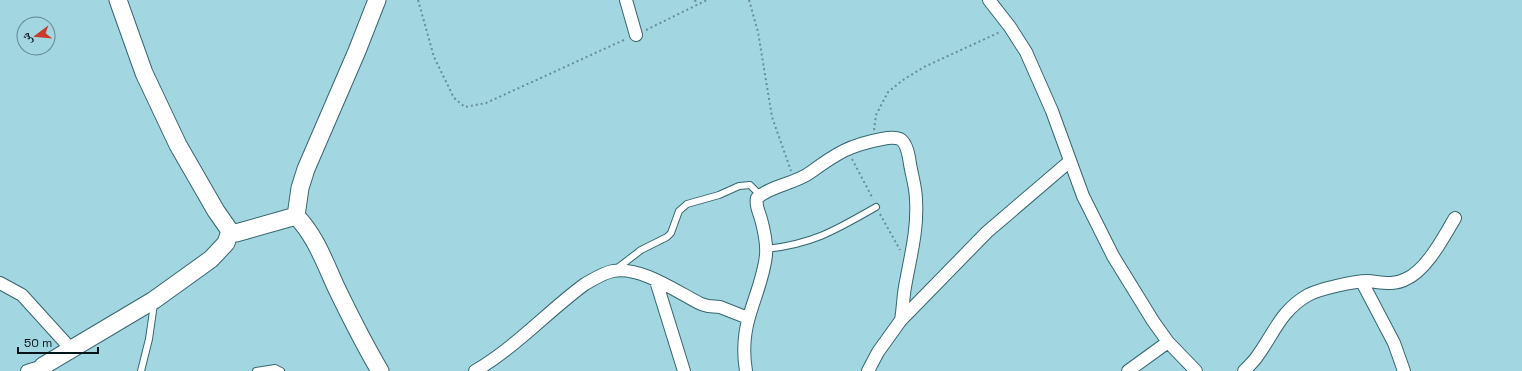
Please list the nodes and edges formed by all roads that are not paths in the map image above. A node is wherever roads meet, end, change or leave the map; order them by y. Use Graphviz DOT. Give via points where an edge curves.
graph roads {
  1 [pos="118,0"];
  2 [pos="377,0"];
  3 [pos="626,0"];
  4 [pos="989,0"];
  5 [pos="636,34"];
  6 [pos="1070,161"];
  7 [pos="760,195"];
  8 [pos="876,207"];
  9 [pos="296,216"];
  10 [pos="1455,218"];
  11 [pos="230,231"];
  12 [pos="766,249"];
  13 [pos="613,271"];
  14 [pos="656,281"];
  15 [pos="1362,282"];
  16 [pos="0,284"];
  17 [pos="154,300"];
  18 [pos="748,318"];
  19 [pos="902,320"];
  20 [pos="1168,342"];
  21 [pos="71,349"];
  22 [pos="41,368"];
  23 [pos="27,371"];
  24 [pos="141,371"];
  25 [pos="256,371"];
  26 [pos="281,371"];
  27 [pos="380,371"];
  28 [pos="475,371"];
  29 [pos="684,371"];
  30 [pos="746,371"];
  31 [pos="868,371"];
  32 [pos="1128,371"];
  33 [pos="1196,371"];
  34 [pos="1244,371"];
  35 [pos="1404,371"];
  1 -- 11 [label="street" via="144,73 178,145"];
  2 -- 9 [label="street" via="306,169"];
  3 -- 5 [label="street"];
  4 -- 6 [label="street" via="1026,52"];
  6 -- 19 [label="street" via="987,232"];
  6 -- 20 [label="street" via="1092,216 1113,256 1152,321"];
  7 -- 12 [label="street" via="756,201"];
  7 -- 13 [label="lane" via="750,185 745,184 687,204 679,211 671,233 641,250"];
  7 -- 19 [label="street" via="795,181 847,149 872,141 895,138 901,140 909,157 916,200 916,226"];
  8 -- 12 [label="lane" via="816,239"];
  9 -- 11 [label="street" via="240,233"];
  9 -- 27 [label="street" via="315,243 359,336"];
  10 -- 15 [label="street" via="1425,263 1407,279 1392,284"];
  11 -- 17 [label="street" via="226,244 211,259"];
  12 -- 18 [label="street" via="764,270"];
  13 -- 14 [label="street" via="639,273"];
  13 -- 28 [label="street" via="585,284 512,346"];
  14 -- 18 [label="street" via="701,304 720,307"];
  14 -- 29 [label="street"];
  15 -- 34 [label="street" via="1310,294 1293,305"];
  15 -- 35 [label="street" via="1394,343"];
  16 -- 21 [label="street" via="22,295"];
  17 -- 21 [label="street"];
  17 -- 24 [label="lane" via="149,339"];
  18 -- 30 [label="street" via="744,360"];
  19 -- 31 [label="street" via="878,352"];
  20 -- 32 [label="street"];
  20 -- 33 [label="street"];
  21 -- 22 [label="street"];
  22 -- 23 [label="street"];
  25 -- 26 [label="lane" via="275,368"];
}
